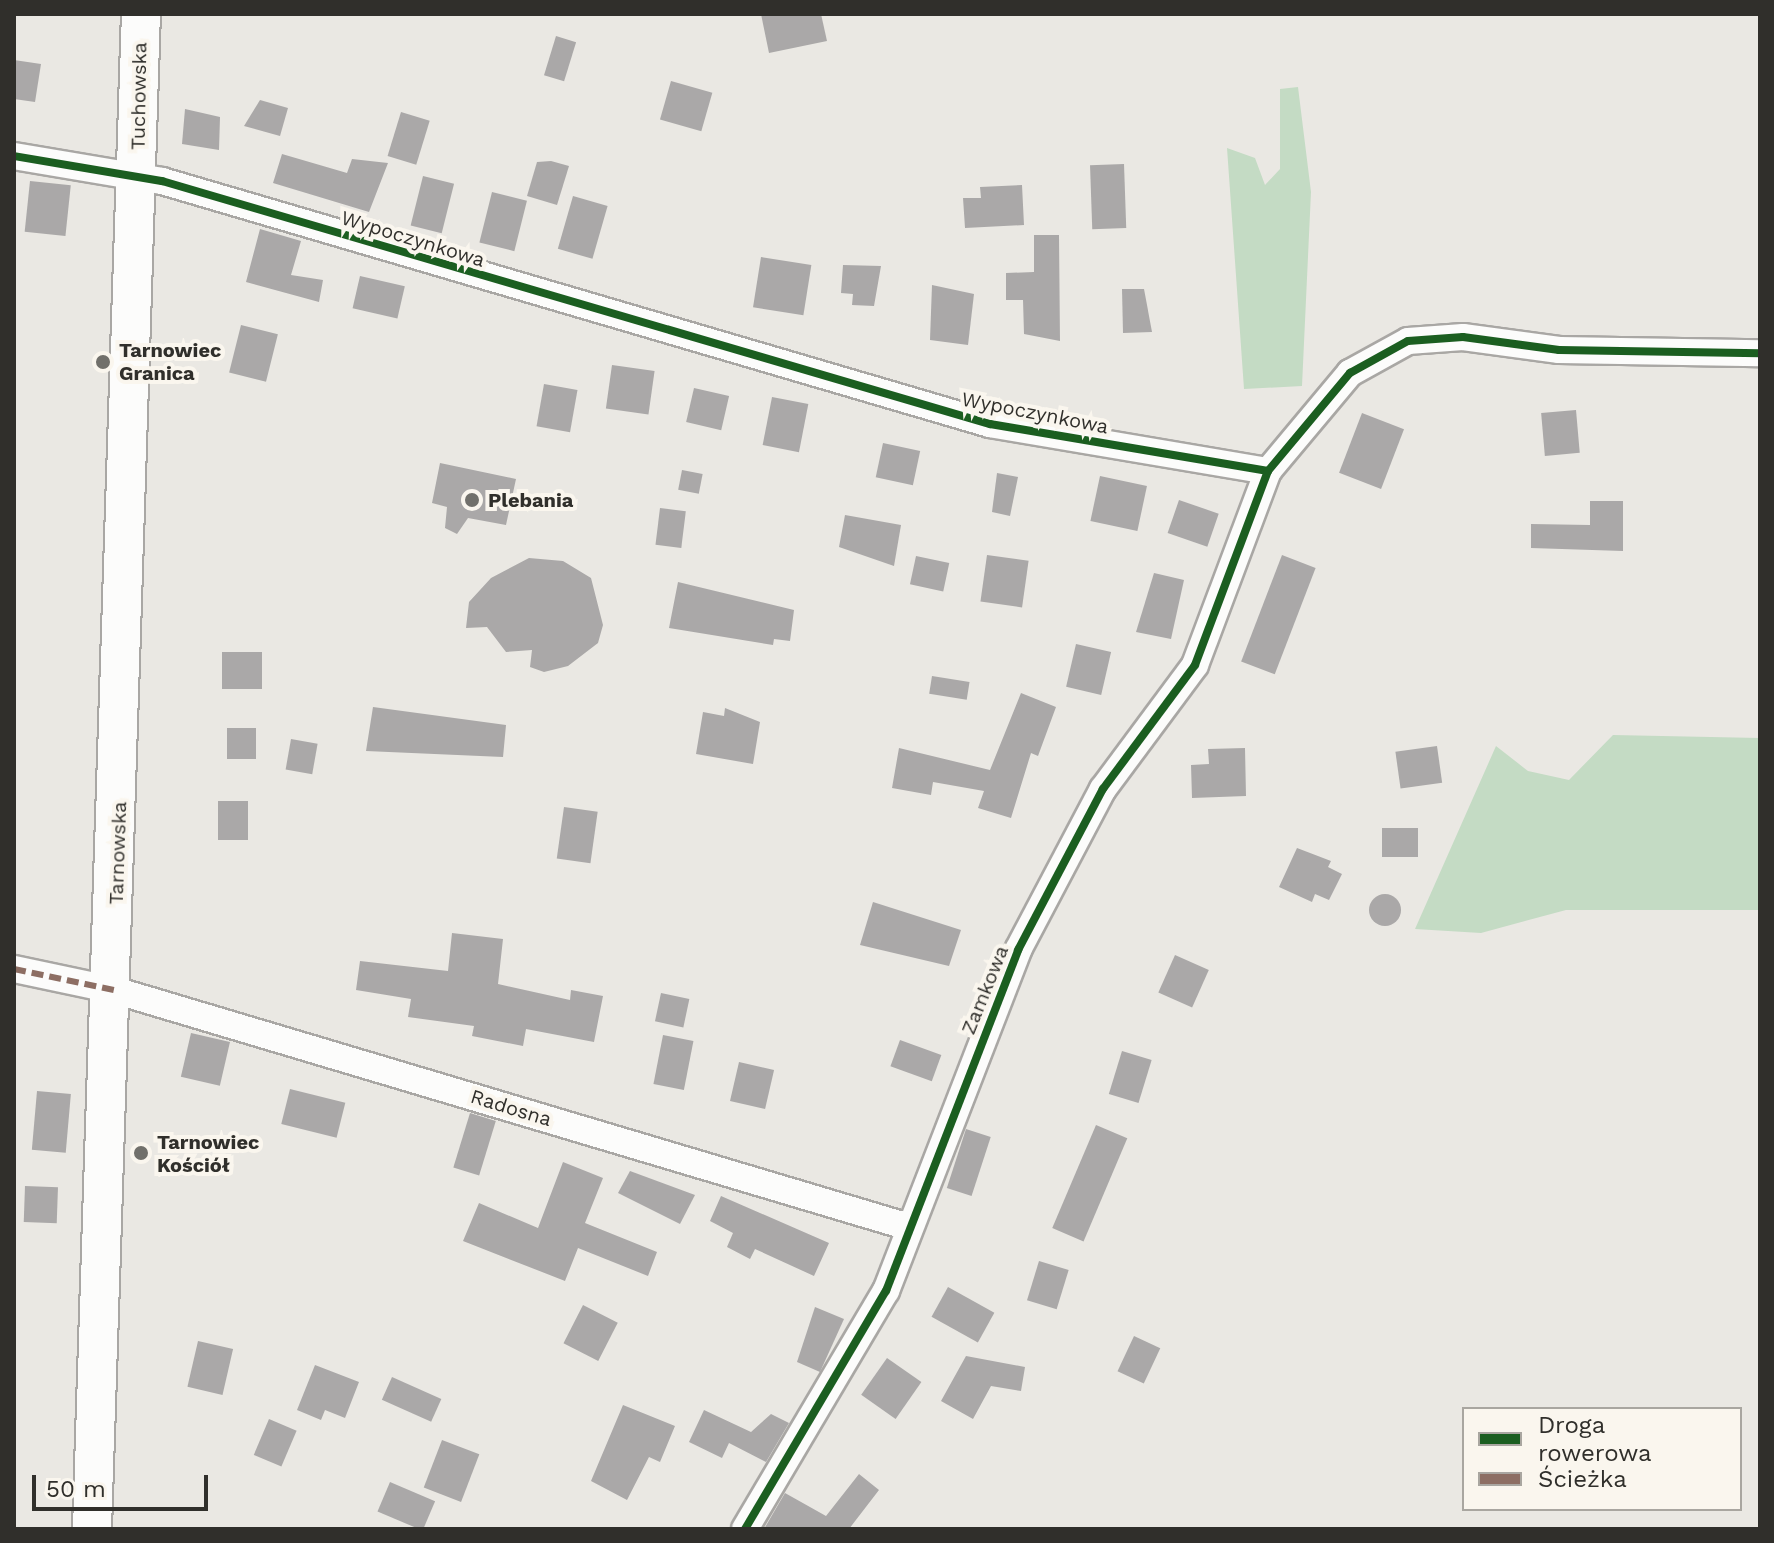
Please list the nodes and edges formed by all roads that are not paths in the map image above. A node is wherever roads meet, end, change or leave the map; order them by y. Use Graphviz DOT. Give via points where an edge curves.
graph roads {
  1 [pos="141,14"];
  2 [pos="14,156"];
  3 [pos="137,177"];
  4 [pos="1760,353"];
  5 [pos="1268,471"];
  6 [pos="14,969"];
  7 [pos="114,990"];
  8 [pos="909,1227"];
  9 [pos="92,1529"];
  10 [pos="745,1529"];
  1 -- 3 [label="main road, Tuchowska"];
  2 -- 3 [label="street, Wypoczynkowa"];
  3 -- 5 [label="street, Wypoczynkowa" via="990,424"];
  3 -- 7 [label="main road, Tarnowska"];
  4 -- 5 [label="street" via="1559,350 1463,337 1408,341 1350,373"];
  5 -- 8 [label="street, Zamkowa" via="1195,665 1103,789 1018,950"];
  6 -- 7 [label="street, Radosna"];
  7 -- 8 [label="street, Radosna"];
  7 -- 9 [label="main road, Tarnowska"];
  8 -- 10 [label="street, Zamkowa" via="886,1291"];
}
